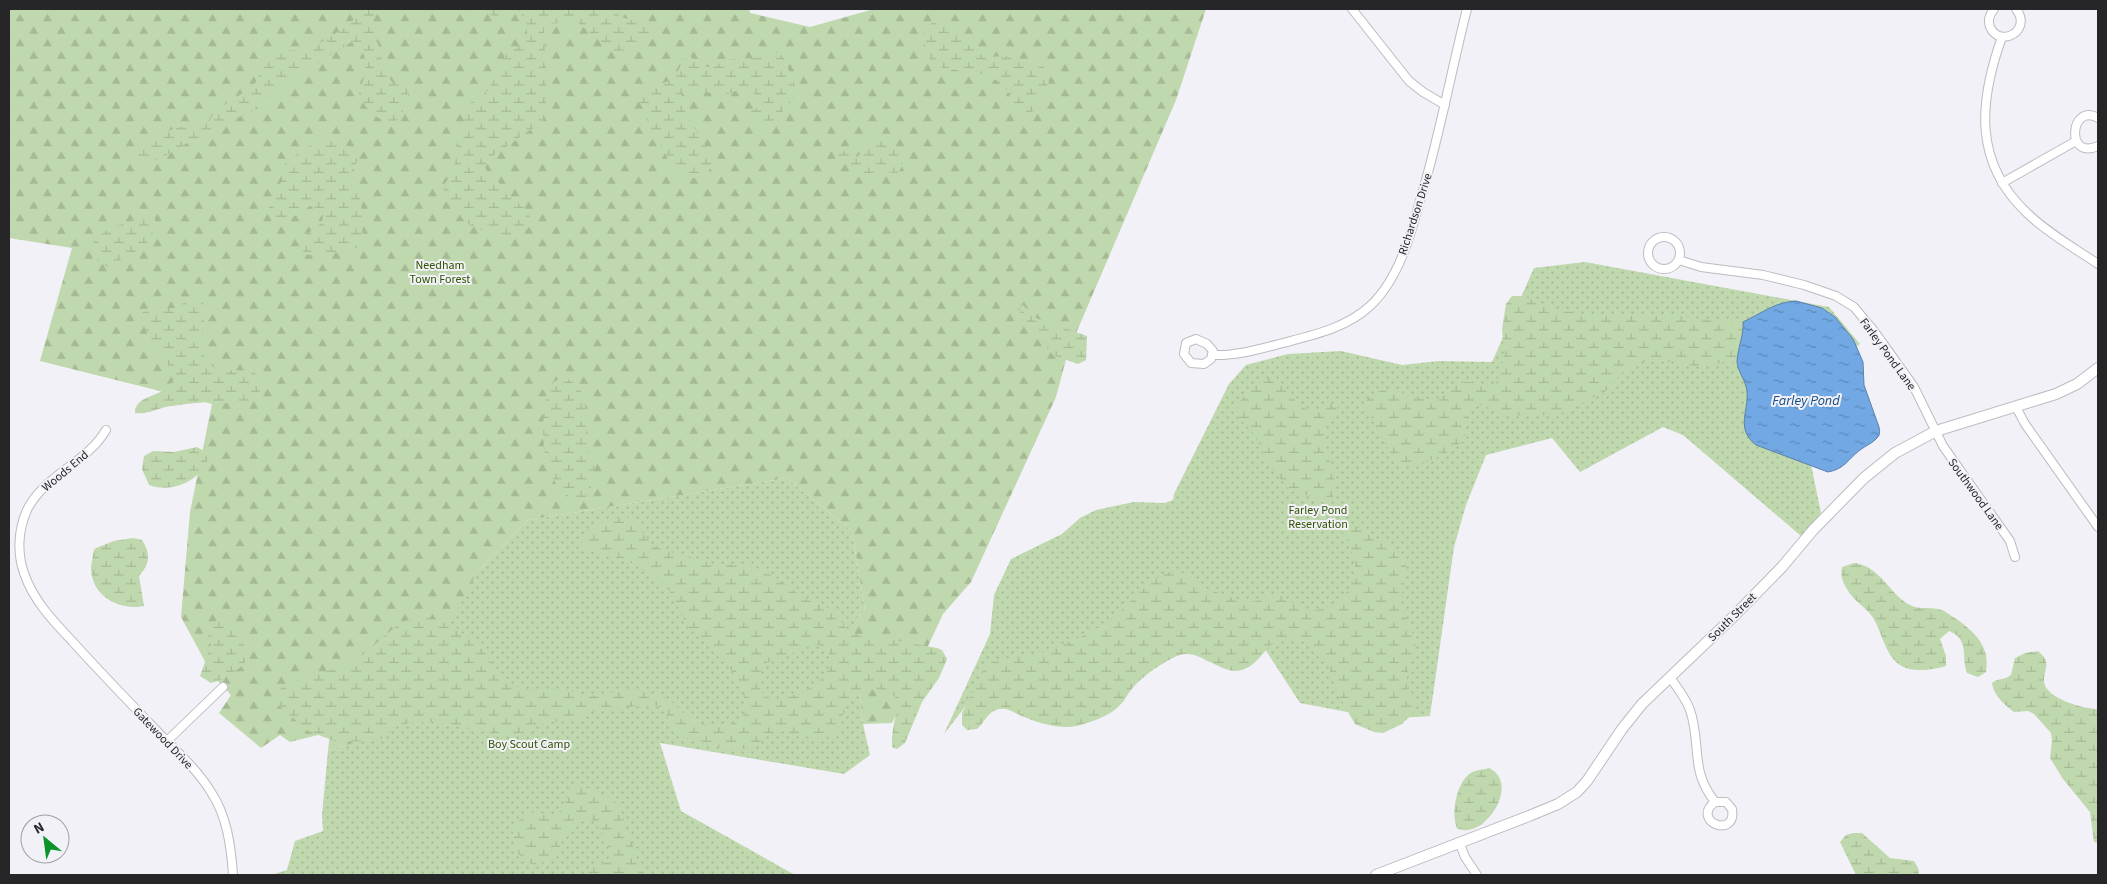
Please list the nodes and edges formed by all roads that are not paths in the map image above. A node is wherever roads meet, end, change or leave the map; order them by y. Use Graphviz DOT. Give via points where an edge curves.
graph roads {
  1 [pos="1352,9"];
  2 [pos="1467,9"];
  3 [pos="1994,9"];
  4 [pos="2016,9"];
  5 [pos="2002,36"];
  6 [pos="1445,105"];
  7 [pos="2098,118"];
  8 [pos="2076,141"];
  9 [pos="2098,146"];
  10 [pos="2002,183"];
  11 [pos="1679,260"];
  12 [pos="2098,264"];
  13 [pos="1212,355"];
  14 [pos="2098,368"];
  15 [pos="2016,407"];
  16 [pos="106,430"];
  17 [pos="1936,431"];
  18 [pos="2098,526"];
  19 [pos="2015,557"];
  20 [pos="54,622"];
  21 [pos="1670,677"];
  22 [pos="223,687"];
  23 [pos="167,741"];
  24 [pos="1715,802"];
  25 [pos="1460,844"];
  26 [pos="233,875"];
  27 [pos="1376,875"];
  28 [pos="1477,875"];
  1 -- 6 [label="street" via="1409,81"];
  2 -- 6 [label="street, Richardson Drive"];
  3 -- 5 [label="street" via="1989,24 1994,33"];
  4 -- 5 [label="street" via="2021,19 2020,27 2014,34"];
  5 -- 10 [label="street" via="1986,95 1983,123 1988,153"];
  6 -- 13 [label="street, Richardson Drive" via="1412,230 1398,264 1378,297 1352,320 1323,333 1235,355"];
  7 -- 8 [label="street" via="2084,116 2076,123"];
  8 -- 9 [label="street" via="2084,148"];
  8 -- 10 [label="street"];
  10 -- 12 [label="street" via="2028,214"];
  11 -- 11 [label="street" via="1680,248 1671,238 1658,238 1649,246 1649,259 1657,268 1670,268"];
  11 -- 17 [label="street, Farley Pond Lane" via="1700,268 1763,275 1804,284 1854,307 1914,387"];
  14 -- 15 [label="street, South Street" via="2065,390"];
  15 -- 17 [label="street, South Street"];
  15 -- 18 [label="street" via="2023,422"];
  16 -- 20 [label="street, Woods End" via="94,447 42,489 23,520 19,548 24,574"];
  17 -- 19 [label="street, Southwood Lane" via="1959,471 2010,541"];
  17 -- 21 [label="street, South Street" via="1896,453 1864,478 1755,595"];
  20 -- 23 [label="street, Gatewood Drive"];
  21 -- 24 [label="street" via="1690,709 1699,772 1703,785"];
  21 -- 25 [label="street, South Street" via="1632,716 1576,792 1558,804"];
  22 -- 23 [label="street"];
  23 -- 26 [label="street, Gatewood Drive" via="201,778 217,803 227,830"];
  25 -- 27 [label="street, South Street"];
  25 -- 28 [label="street"];
}
